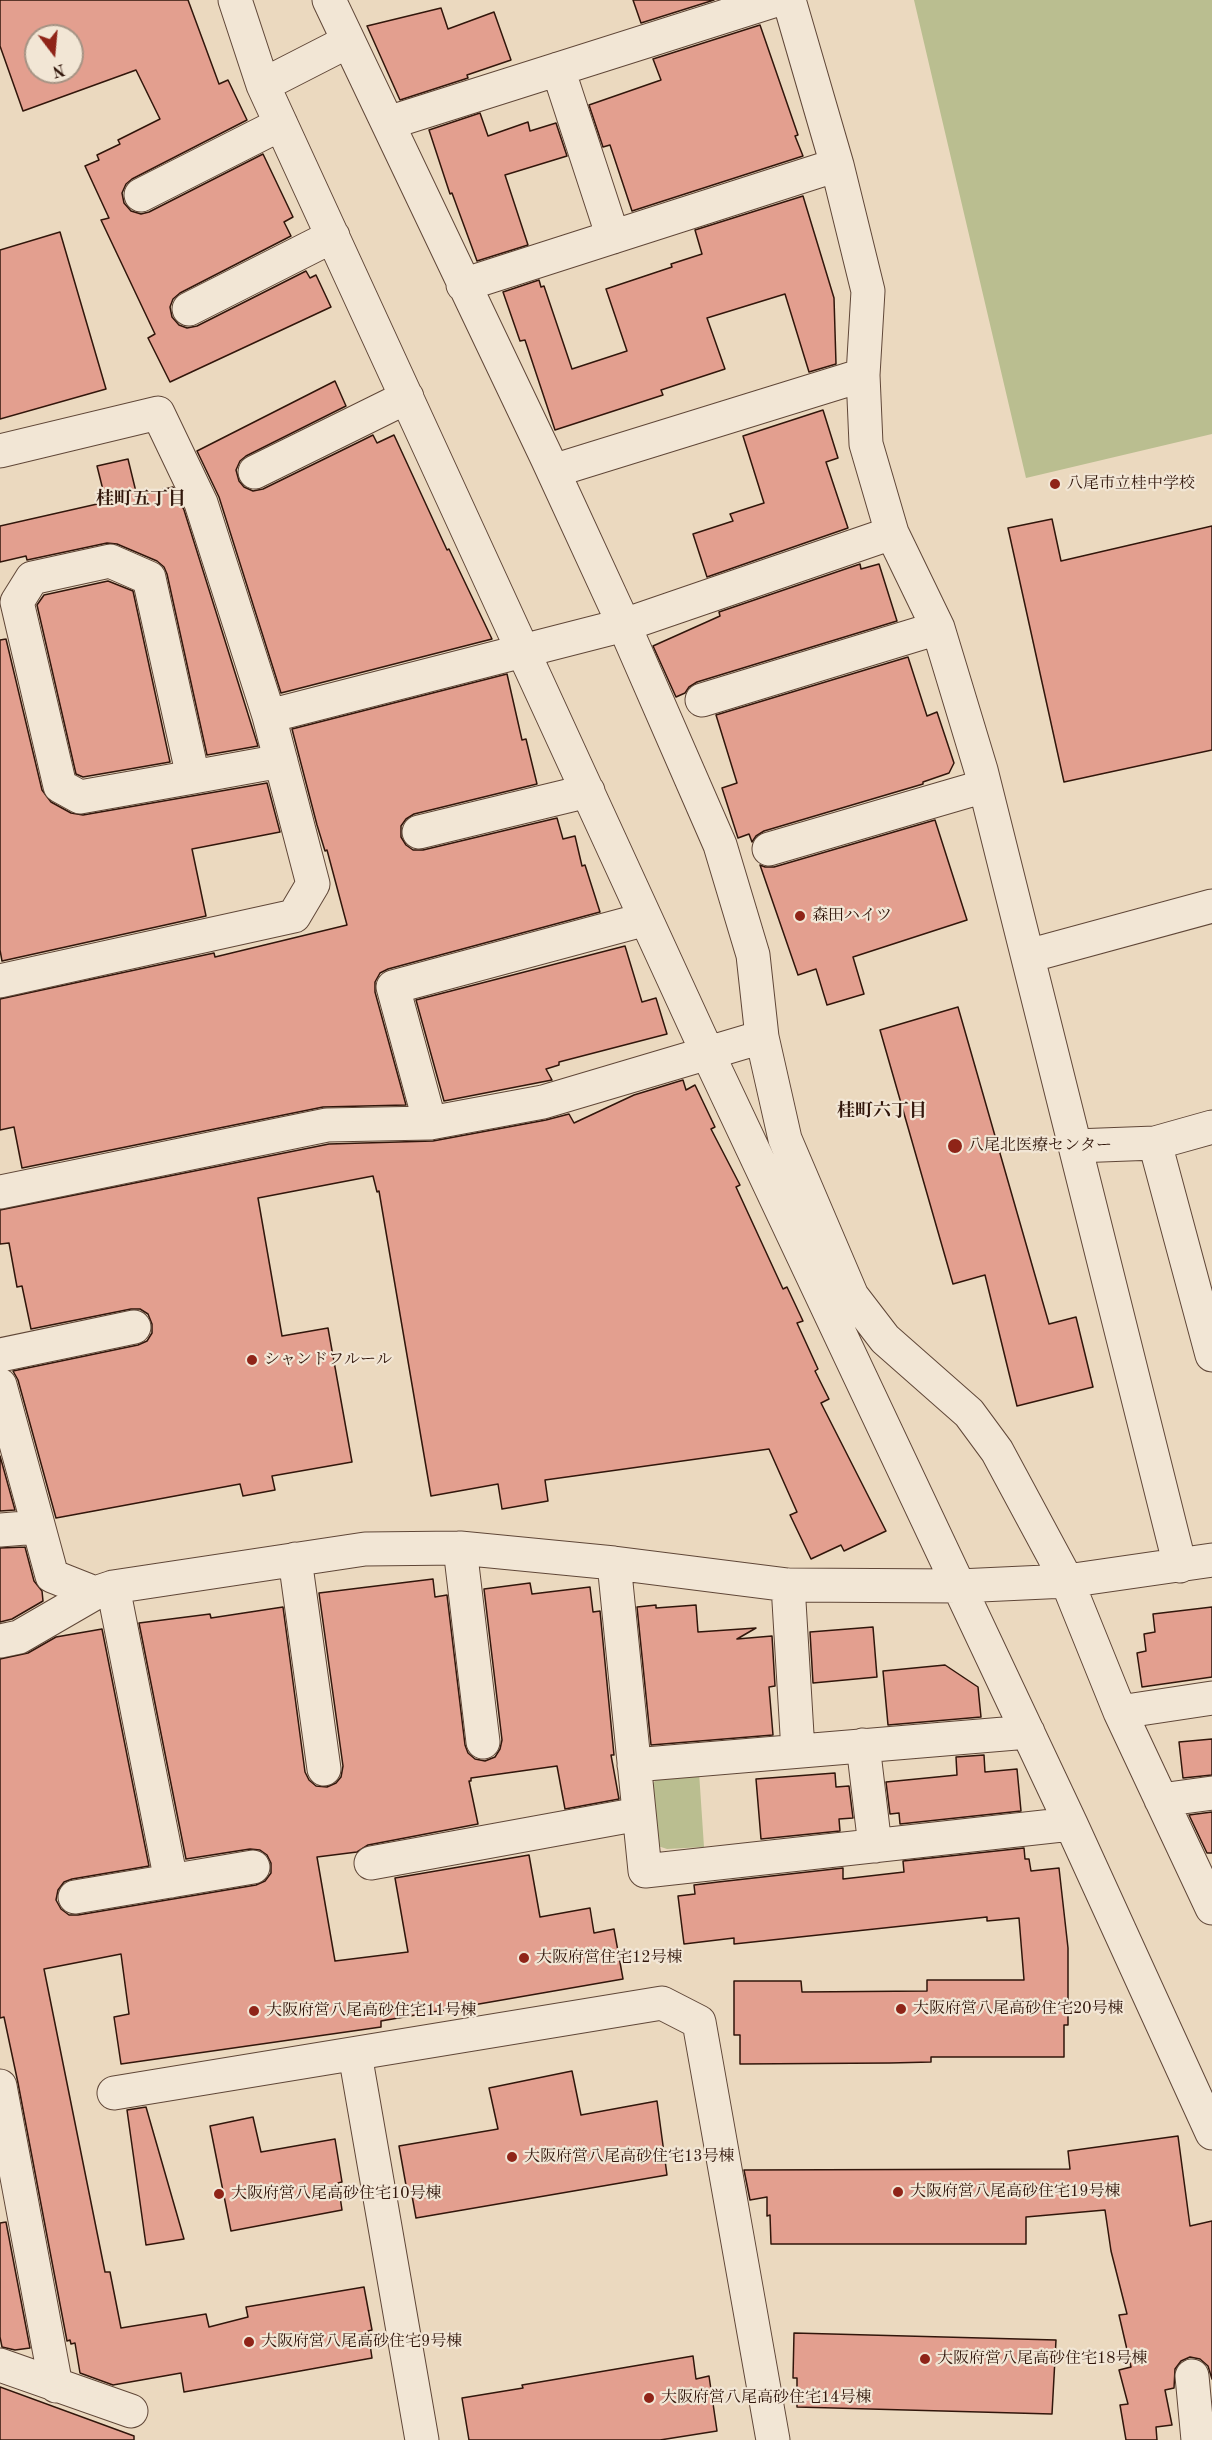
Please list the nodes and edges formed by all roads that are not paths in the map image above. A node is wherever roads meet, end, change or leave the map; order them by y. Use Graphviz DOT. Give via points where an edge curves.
graph roads {
  1 [pos="235,0"];
  2 [pos="329,0"];
  3 [pos="777,0"];
  4 [pos="789,0"];
  5 [pos="347,42"];
  6 [pos="558,69"];
  7 [pos="263,85"];
  8 [pos="388,123"];
  9 [pos="281,124"];
  10 [pos="837,165"];
  11 [pos="141,195"];
  12 [pos="333,236"];
  13 [pos="613,237"];
  14 [pos="463,285"];
  15 [pos="189,309"];
  16 [pos="863,375"];
  17 [pos="407,398"];
  18 [pos="0,451"];
  19 [pos="553,471"];
  20 [pos="255,472"];
  21 [pos="892,533"];
  22 [pos="624,625"];
  23 [pos="938,628"];
  24 [pos="524,651"];
  25 [pos="702,700"];
  26 [pos="269,716"];
  27 [pos="281,761"];
  28 [pos="193,777"];
  29 [pos="985,786"];
  30 [pos="588,791"];
  31 [pos="419,832"];
  32 [pos="769,849"];
  33 [pos="1212,906"];
  34 [pos="646,919"];
  35 [pos="1028,956"];
  36 [pos="0,981"];
  37 [pos="762,1037"];
  38 [pos="708,1054"];
  39 [pos="430,1123"];
  40 [pos="1212,1127"];
  41 [pos="1155,1143"];
  42 [pos="1075,1146"];
  43 [pos="0,1192"];
  44 [pos="1206,1307"];
  45 [pos="134,1327"];
  46 [pos="0,1355"];
  47 [pos="1212,1355"];
  48 [pos="0,1385"];
  49 [pos="38,1527"];
  50 [pos="0,1530"];
  51 [pos="460,1548"];
  52 [pos="295,1559"];
  53 [pos="1212,1560"];
  54 [pos="614,1563"];
  55 [pos="1180,1566"];
  56 [pos="1067,1581"];
  57 [pos="788,1585"];
  58 [pos="960,1586"];
  59 [pos="104,1590"];
  60 [pos="0,1641"];
  61 [pos="1212,1698"];
  62 [pos="1120,1712"];
  63 [pos="1028,1732"];
  64 [pos="483,1742"];
  65 [pos="863,1745"];
  66 [pos="798,1751"];
  67 [pos="634,1765"];
  68 [pos="324,1769"];
  69 [pos="1212,1793"];
  70 [pos="1161,1800"];
  71 [pos="639,1814"];
  72 [pos="1071,1824"];
  73 [pos="875,1846"];
  74 [pos="371,1863"];
  75 [pos="253,1868"];
  76 [pos="171,1881"];
  77 [pos="75,1897"];
  78 [pos="1212,1908"];
  79 [pos="355,2054"];
  80 [pos="0,2086"];
  81 [pos="114,2094"];
  82 [pos="1212,2133"];
  83 [pos="0,2365"];
  84 [pos="1192,2376"];
  85 [pos="57,2386"];
  86 [pos="131,2411"];
  87 [pos="422,2440"];
  88 [pos="774,2440"];
  89 [pos="1197,2440"];
  1 -- 7 [label="street"];
  2 -- 5 [label="street"];
  3 -- 6 [label="street"];
  4 -- 10 [label="street"];
  5 -- 7 [label="street"];
  5 -- 8 [label="street"];
  6 -- 8 [label="street"];
  6 -- 13 [label="street"];
  7 -- 9 [label="street"];
  8 -- 14 [label="street"];
  9 -- 11 [label="street"];
  9 -- 12 [label="street"];
  10 -- 13 [label="street"];
  10 -- 16 [label="street" via="868,291"];
  12 -- 15 [label="street"];
  12 -- 17 [label="street"];
  13 -- 14 [label="street"];
  14 -- 19 [label="street"];
  16 -- 19 [label="street"];
  16 -- 21 [label="street" via="866,444"];
  17 -- 20 [label="street"];
  17 -- 24 [label="street"];
  18 -- 26 [label="street" via="158,413 201,503"];
  19 -- 22 [label="street"];
  21 -- 22 [label="street"];
  21 -- 23 [label="street"];
  22 -- 24 [label="street"];
  22 -- 37 [label="street" via="720,846 753,955"];
  23 -- 25 [label="street"];
  23 -- 29 [label="street"];
  24 -- 26 [label="street"];
  24 -- 30 [label="street"];
  26 -- 27 [label="street"];
  27 -- 28 [label="street"];
  27 -- 36 [label="street" via="313,884 294,916"];
  28 -- 28 [label="street" via="80,797 60,786 17,602 32,578 110,561 149,578"];
  29 -- 32 [label="street"];
  29 -- 35 [label="street"];
  30 -- 31 [label="street"];
  30 -- 34 [label="street"];
  33 -- 35 [label="street"];
  34 -- 38 [label="street"];
  34 -- 39 [label="street" via="393,987"];
  35 -- 42 [label="street"];
  37 -- 38 [label="street"];
  37 -- 56 [label="street" via="785,1139 852,1296 885,1339 969,1413 997,1451"];
  38 -- 39 [label="street" via="543,1102"];
  38 -- 58 [label="street"];
  39 -- 43 [label="street" via="327,1125"];
  40 -- 41 [label="street"];
  41 -- 42 [label="street"];
  41 -- 44 [label="street"];
  42 -- 55 [label="street"];
  44 -- 47 [label="street"];
  45 -- 46 [label="street"];
  48 -- 49 [label="street"];
  49 -- 50 [label="street"];
  49 -- 59 [label="street" via="52,1576"];
  51 -- 52 [label="street" via="365,1549"];
  51 -- 54 [label="street"];
  51 -- 64 [label="street"];
  52 -- 59 [label="street"];
  52 -- 68 [label="street"];
  53 -- 55 [label="street"];
  54 -- 57 [label="street"];
  54 -- 67 [label="street"];
  55 -- 56 [label="street"];
  56 -- 58 [label="street"];
  56 -- 62 [label="street"];
  57 -- 58 [label="street"];
  57 -- 66 [label="street"];
  58 -- 63 [label="street"];
  59 -- 60 [label="street" via="19,1637"];
  59 -- 76 [label="street"];
  61 -- 62 [label="street"];
  62 -- 70 [label="street"];
  63 -- 65 [label="street"];
  63 -- 72 [label="street"];
  65 -- 66 [label="street"];
  65 -- 73 [label="street"];
  66 -- 67 [label="street"];
  67 -- 71 [label="street"];
  69 -- 70 [label="street"];
  70 -- 78 [label="street"];
  71 -- 73 [label="street" via="645,1871"];
  71 -- 74 [label="street"];
  72 -- 73 [label="street"];
  72 -- 82 [label="street"];
  75 -- 76 [label="street"];
  76 -- 77 [label="street"];
  79 -- 81 [label="street"];
  79 -- 87 [label="street"];
  79 -- 88 [label="street" via="662,2003 699,2022"];
  80 -- 85 [label="street"];
  83 -- 85 [label="street"];
  84 -- 89 [label="street"];
  85 -- 86 [label="street"];
}
